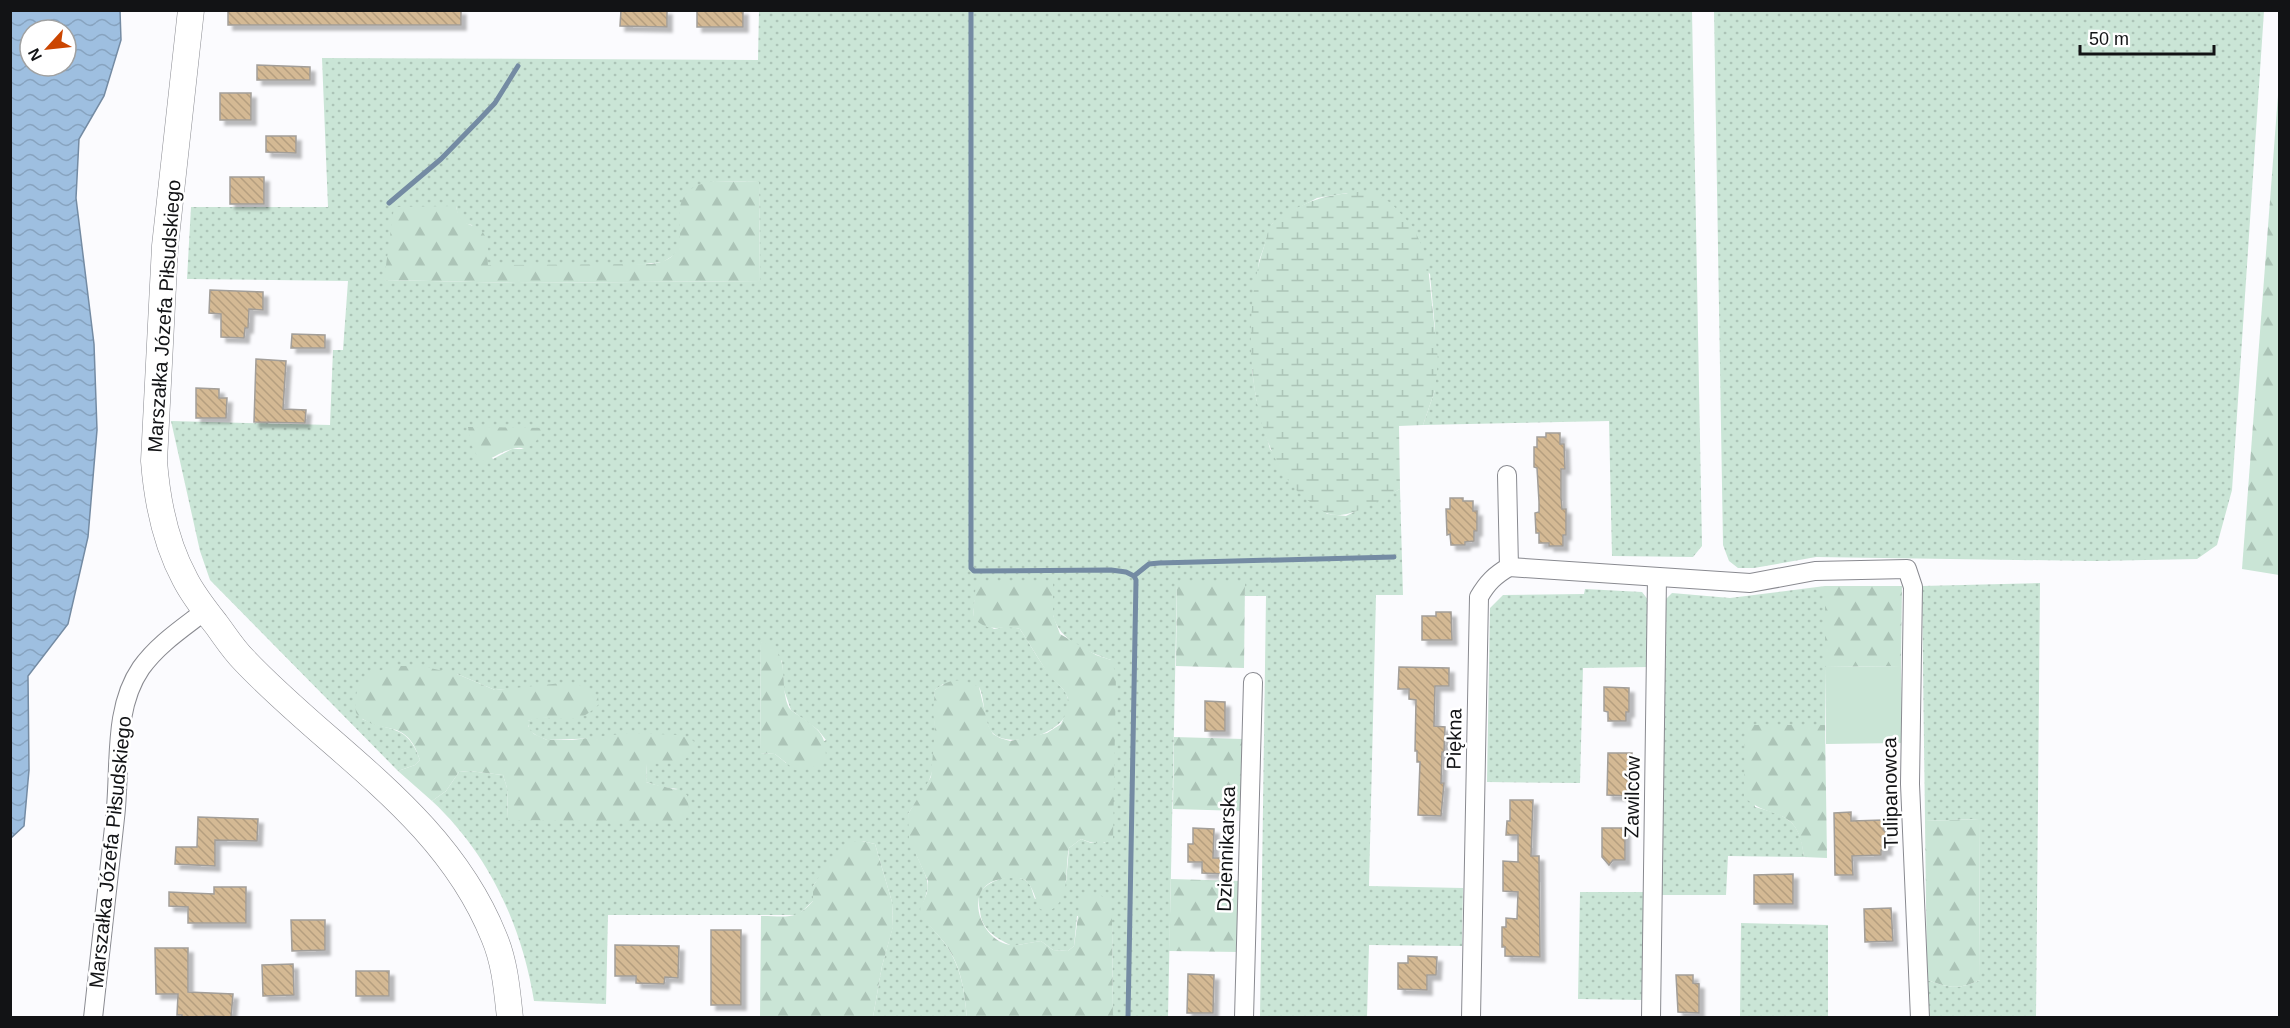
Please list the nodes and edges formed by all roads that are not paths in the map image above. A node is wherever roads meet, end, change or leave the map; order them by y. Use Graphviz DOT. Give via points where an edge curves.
graph roads {
  1 [pos="190,10"];
  2 [pos="1507,475"];
  3 [pos="1509,567"];
  4 [pos="1658,577"];
  5 [pos="206,610"];
  6 [pos="1252,682"];
  7 [pos="93,1017"];
  8 [pos="510,1017"];
  9 [pos="1244,1017"];
  10 [pos="1471,1017"];
  11 [pos="1651,1017"];
  12 [pos="1920,1017"];
  1 -- 5 [label="street, Marszałka Józefa Piłsudskiego" via="165,246 154,461 156,486 173,550 184,579"];
  2 -- 3 [label="street"];
  3 -- 4 [label="street"];
  3 -- 10 [label="street, Piękna" via="1487,584 1479,597"];
  4 -- 11 [label="street, Zawilców"];
  4 -- 12 [label="street, Tulipanowca" via="1749,583 1815,572 1907,569 1913,587 1910,783"];
  5 -- 7 [label="street, Marszałka Józefa Piłsudskiego" via="164,642 141,668 129,694 121,723 116,815"];
  5 -- 8 [label="street, Marszałka Józefa Piłsudskiego" via="243,659 372,775 439,843 495,938 506,977"];
  6 -- 9 [label="street, Dziennikarska"];
}
